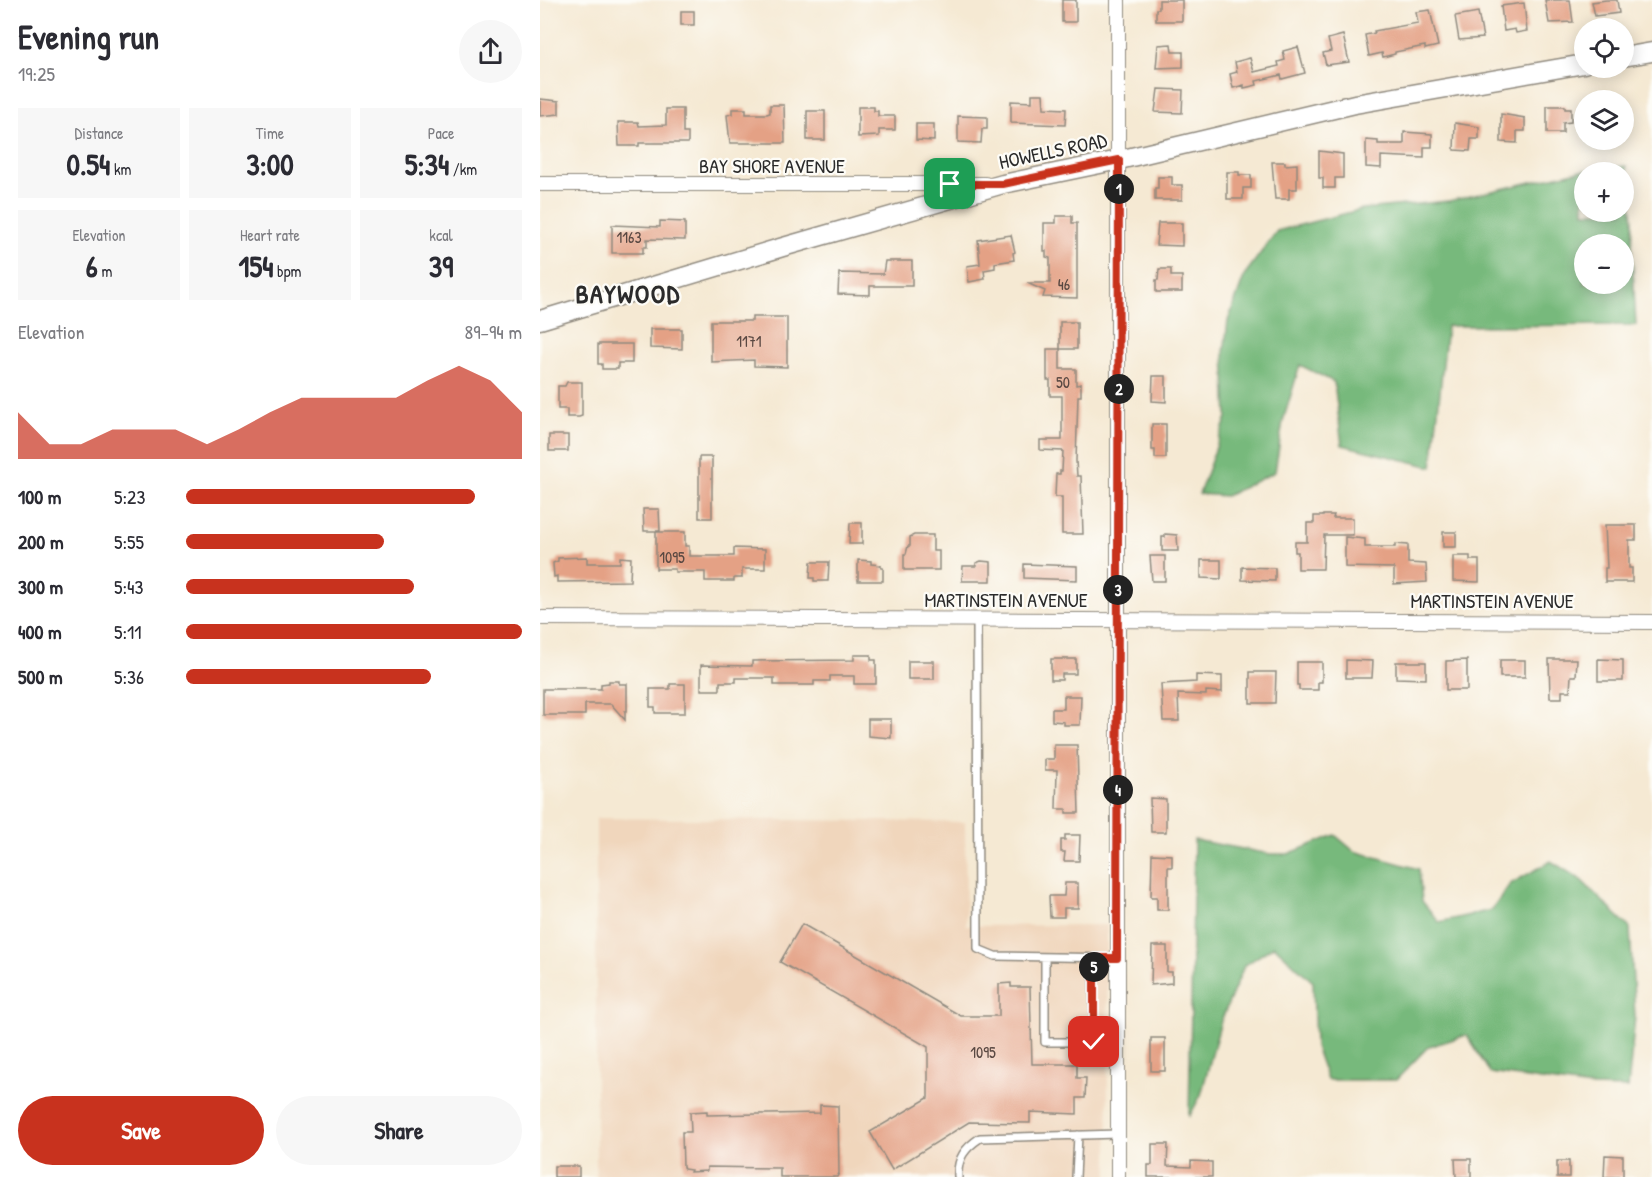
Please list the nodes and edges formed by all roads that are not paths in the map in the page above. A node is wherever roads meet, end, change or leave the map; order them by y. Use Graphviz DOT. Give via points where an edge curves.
graph roads {
  1 [pos="1118,0"];
  2 [pos="1652,52"];
  3 [pos="1634,55"];
  4 [pos="1574,66"];
  5 [pos="1119,160"];
  6 [pos="540,184"];
  7 [pos="1003,184"];
  8 [pos="540,321"];
  9 [pos="540,618"];
  10 [pos="977,619"];
  11 [pos="1118,620"];
  12 [pos="1652,621"];
  13 [pos="1045,957"];
  14 [pos="1094,958"];
  15 [pos="1117,958"];
  16 [pos="1118,1134"];
  17 [pos="1078,1135"];
  18 [pos="958,1177"];
  19 [pos="1076,1177"];
  20 [pos="1118,1177"];
  1 -- 5 [label="street"];
  2 -- 3 [label="street"];
  4 -- 5 [label="street, HOWELLS ROAD" via="1355,104"];
  5 -- 7 [label="street, HOWELLS ROAD"];
  5 -- 11 [label="street"];
  6 -- 7 [label="street, BAY SHORE AVENUE"];
  7 -- 8 [label="street, HOWELLS ROAD"];
  9 -- 10 [label="street, MARTINSTEIN AVENUE"];
  10 -- 11 [label="street, MARTINSTEIN AVENUE"];
  10 -- 13 [label="lane" via="978,949 995,956"];
  11 -- 12 [label="street, MARTINSTEIN AVENUE"];
  11 -- 15 [label="street"];
  13 -- 14 [label="lane"];
  13 -- 14 [label="lane" via="1045,1042 1094,1042"];
  14 -- 15 [label="lane"];
  15 -- 16 [label="street"];
  16 -- 17 [label="lane"];
  16 -- 20 [label="street"];
  17 -- 18 [label="lane" via="980,1138 966,1148 957,1163"];
  17 -- 19 [label="lane"];
}
